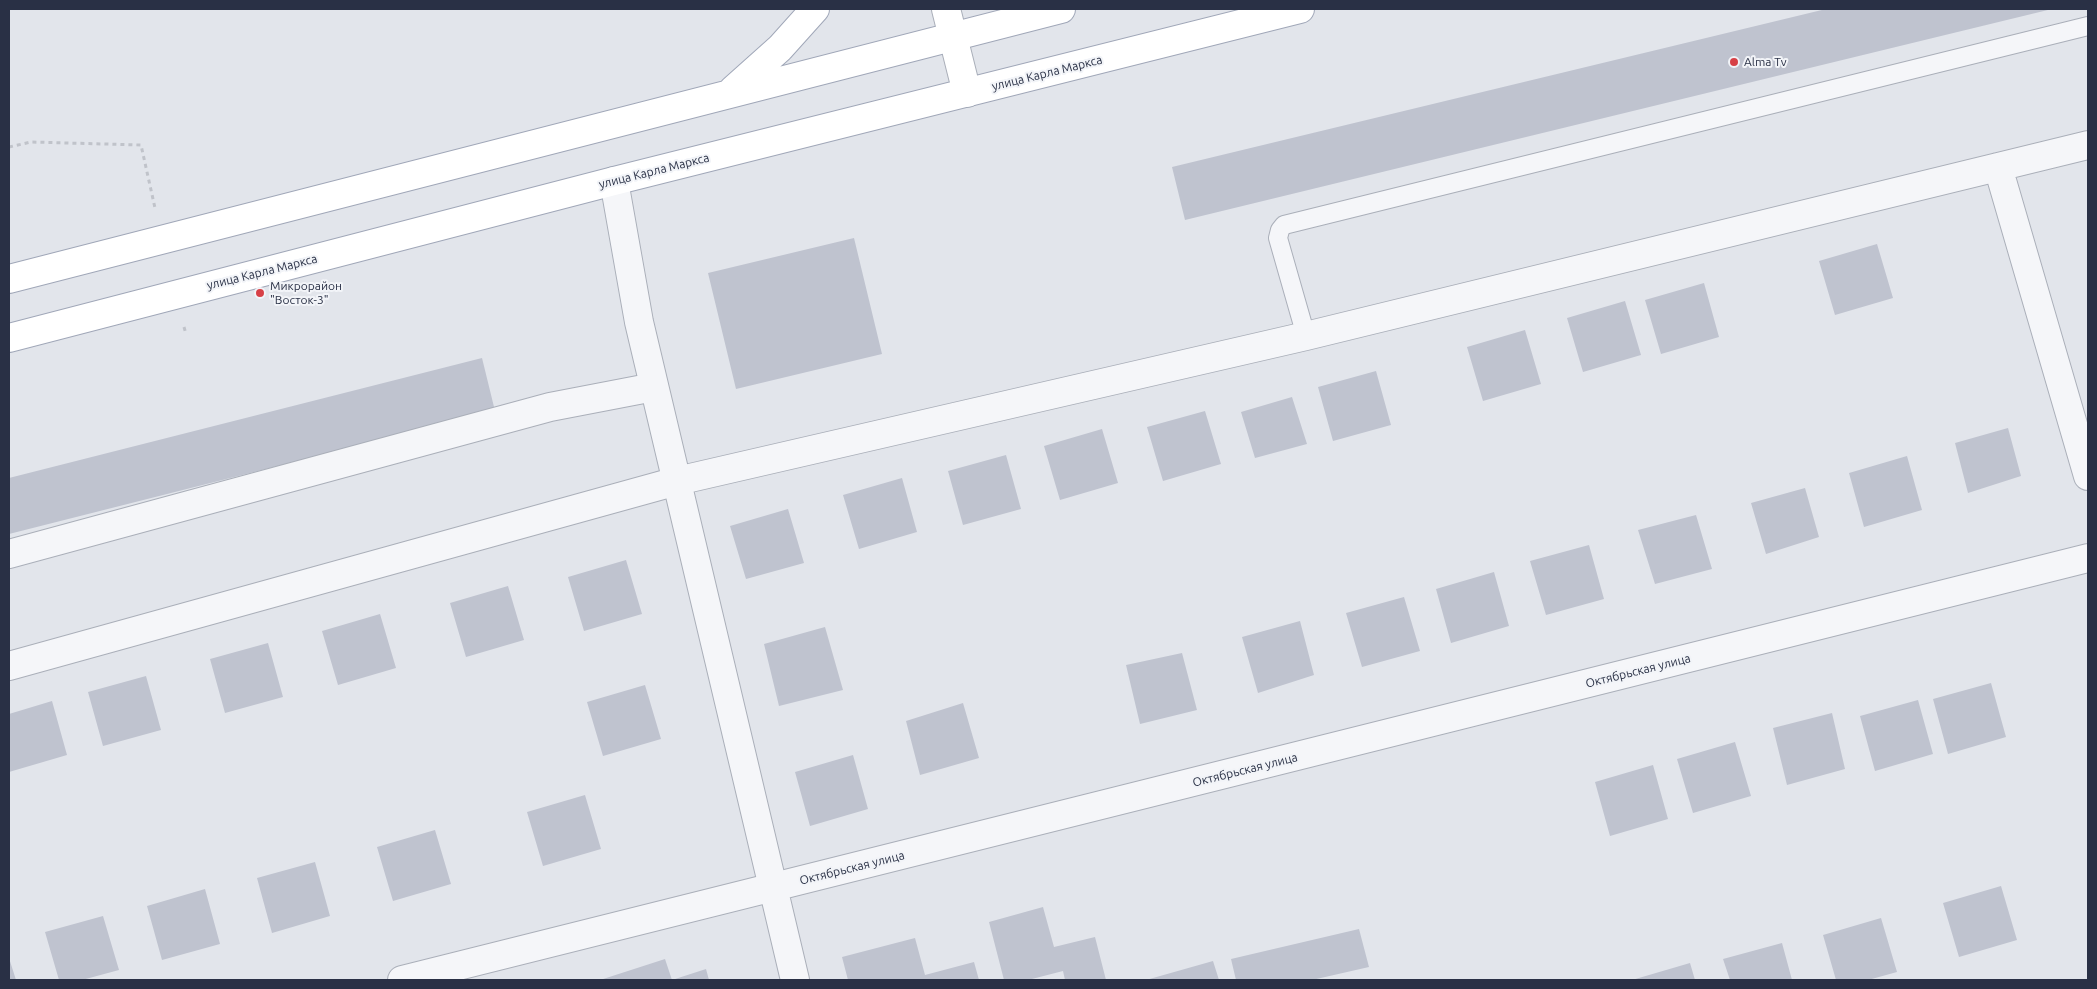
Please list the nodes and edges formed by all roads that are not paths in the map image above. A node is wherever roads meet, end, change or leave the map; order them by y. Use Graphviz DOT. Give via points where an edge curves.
graph roads {
  1 [pos="815,9"];
  2 [pos="946,9"];
  3 [pos="1061,9"];
  4 [pos="1300,9"];
  5 [pos="2088,26"];
  6 [pos="953,35"];
  7 [pos="730,93"];
  8 [pos="967,93"];
  9 [pos="2088,145"];
  10 [pos="1998,167"];
  11 [pos="614,181"];
  12 [pos="9,279"];
  13 [pos="1306,336"];
  14 [pos="9,338"];
  15 [pos="654,386"];
  16 [pos="2088,476"];
  17 [pos="677,481"];
  18 [pos="9,554"];
  19 [pos="2088,558"];
  20 [pos="9,666"];
  21 [pos="773,888"];
  22 [pos="402,980"];
  23 [pos="795,980"];
  1 -- 7 [label="main road" via="780,48"];
  2 -- 6 [label="main road"];
  3 -- 6 [label="main road"];
  4 -- 8 [label="main road, улица Карла Маркса"];
  5 -- 13 [label="lane" via="1284,225 1278,238"];
  6 -- 7 [label="main road"];
  6 -- 8 [label="main road"];
  7 -- 12 [label="main road"];
  8 -- 11 [label="main road, улица Карла Маркса"];
  9 -- 10 [label="street"];
  10 -- 13 [label="street"];
  10 -- 16 [label="street"];
  11 -- 14 [label="main road, улица Карла Маркса"];
  11 -- 15 [label="street"];
  13 -- 17 [label="street"];
  15 -- 17 [label="street"];
  15 -- 18 [label="street" via="550,407"];
  17 -- 20 [label="street"];
  17 -- 21 [label="street"];
  19 -- 21 [label="street, Октябрьская улица"];
  21 -- 22 [label="street, Октябрьская улица"];
  21 -- 23 [label="street"];
}
